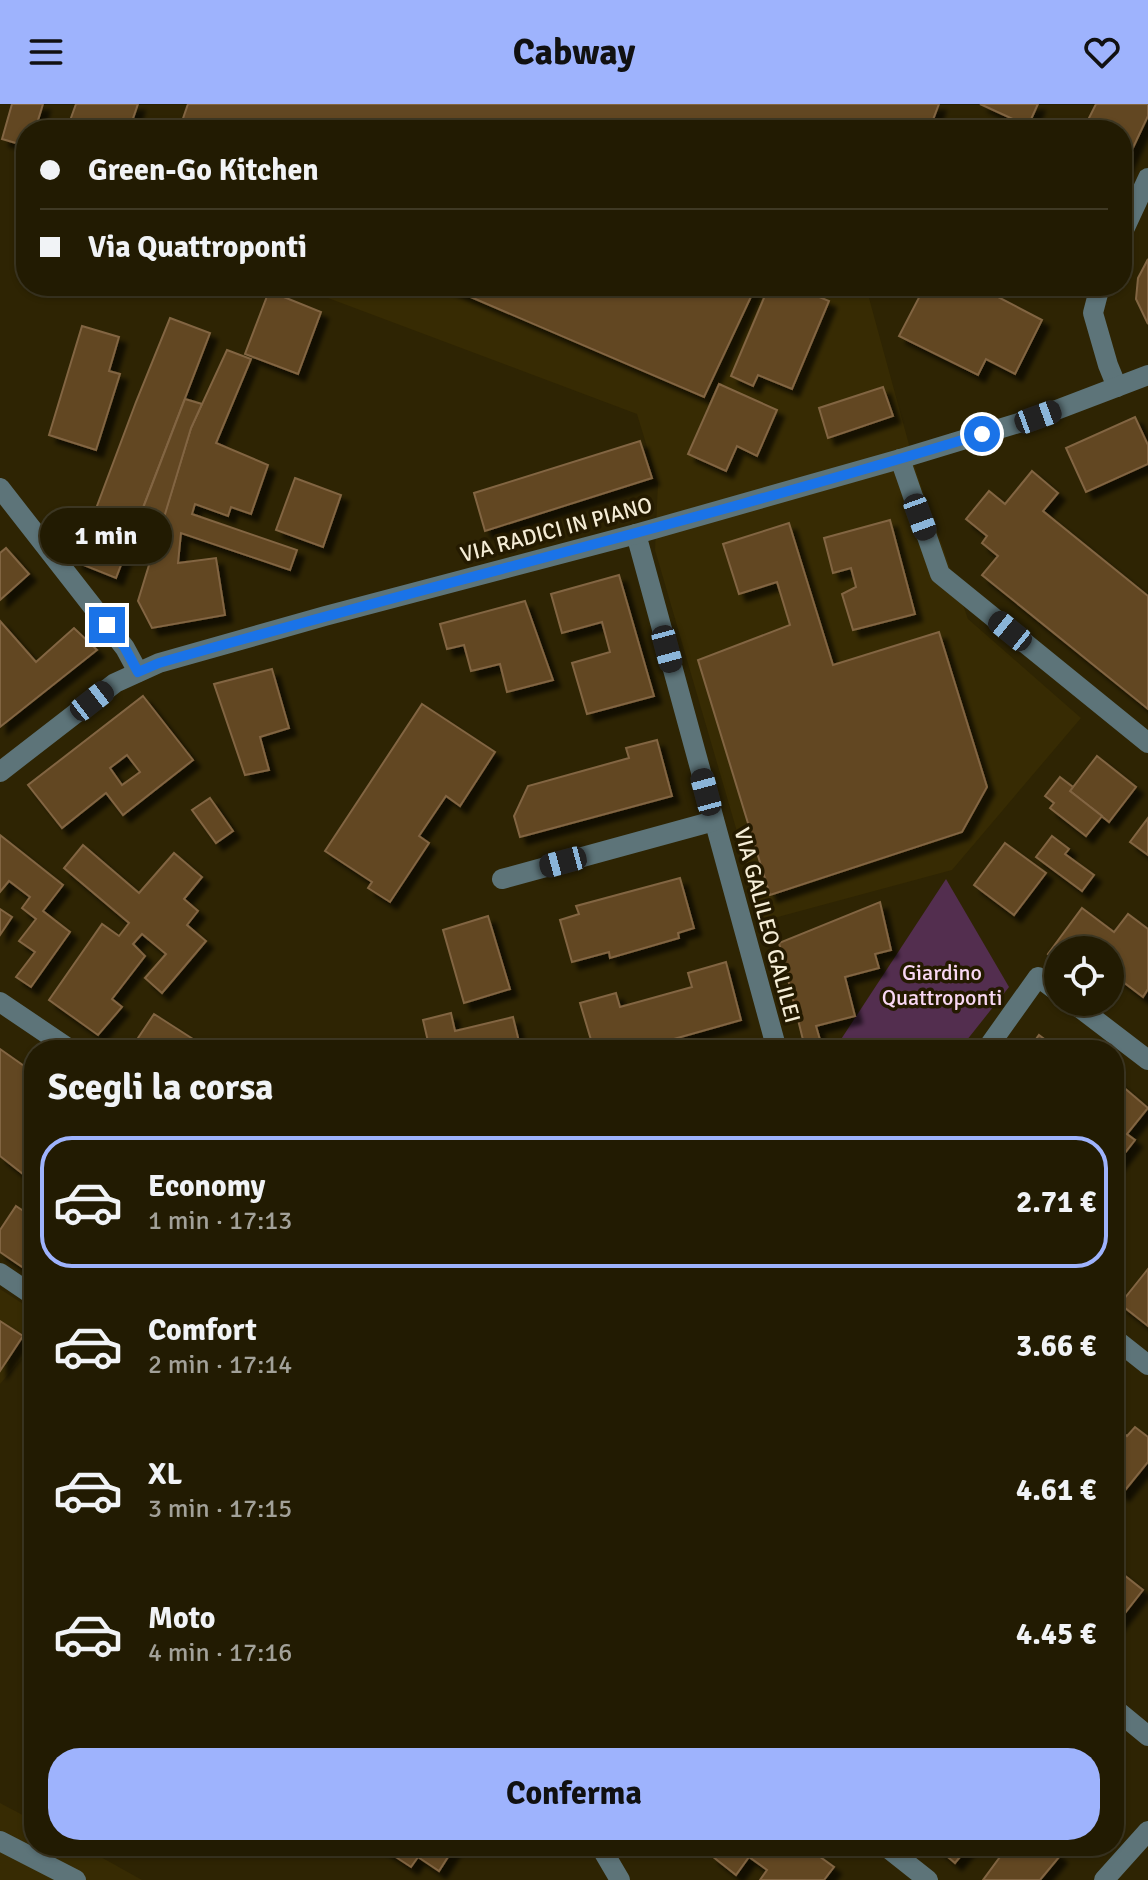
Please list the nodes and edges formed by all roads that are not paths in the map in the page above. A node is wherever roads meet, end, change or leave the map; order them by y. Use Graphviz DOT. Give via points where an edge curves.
graph roads {
  1 [pos="1148,178"];
  2 [pos="1132,212"];
  3 [pos="1097,296"];
  4 [pos="1148,375"];
  5 [pos="1117,387"];
  6 [pos="900,459"];
  7 [pos="0,488"];
  8 [pos="636,534"];
  9 [pos="138,672"];
  10 [pos="1148,743"];
  11 [pos="0,772"];
  12 [pos="714,821"];
  13 [pos="502,879"];
  14 [pos="1044,982"];
  15 [pos="0,1002"];
  16 [pos="1090,1016"];
  17 [pos="56,1040"];
  18 [pos="773,1040"];
  19 [pos="993,1040"];
  20 [pos="1122,1040"];
  21 [pos="1124,1042"];
  22 [pos="1148,1060"];
  23 [pos="0,1273"];
  24 [pos="24,1289"];
  25 [pos="1124,1346"];
  26 [pos="1148,1365"];
  27 [pos="1124,1716"];
  28 [pos="1148,1736"];
  29 [pos="1148,1831"];
  30 [pos="0,1841"];
  31 [pos="24,1853"];
  32 [pos="29,1856"];
  33 [pos="606,1856"];
  34 [pos="898,1856"];
  35 [pos="76,1880"];
  36 [pos="620,1880"];
  37 [pos="928,1880"];
  38 [pos="1104,1880"];
  1 -- 2 [label="street"];
  3 -- 5 [label="street" via="1093,313"];
  4 -- 5 [label="street, VIA RADICI IN PIANO"];
  5 -- 6 [label="street, VIA RADICI IN PIANO"];
  6 -- 8 [label="street, VIA RADICI IN PIANO"];
  6 -- 10 [label="street" via="940,574"];
  7 -- 9 [label="street"];
  8 -- 9 [label="street, VIA RADICI IN PIANO" via="325,616"];
  8 -- 12 [label="street, VIA GALILEO GALILEI"];
  9 -- 11 [label="street, VIA RADICI IN PIANO" via="115,683"];
  12 -- 13 [label="street"];
  12 -- 18 [label="street, VIA GALILEO GALILEI"];
  14 -- 19 [label="street" via="1038,977"];
  15 -- 17 [label="street"];
  16 -- 20 [label="street"];
  21 -- 22 [label="street"];
  23 -- 24 [label="street"];
  25 -- 26 [label="street"];
  27 -- 28 [label="street"];
  29 -- 38 [label="street"];
  30 -- 31 [label="street"];
  32 -- 35 [label="street"];
  33 -- 36 [label="street"];
  34 -- 37 [label="street"];
}
